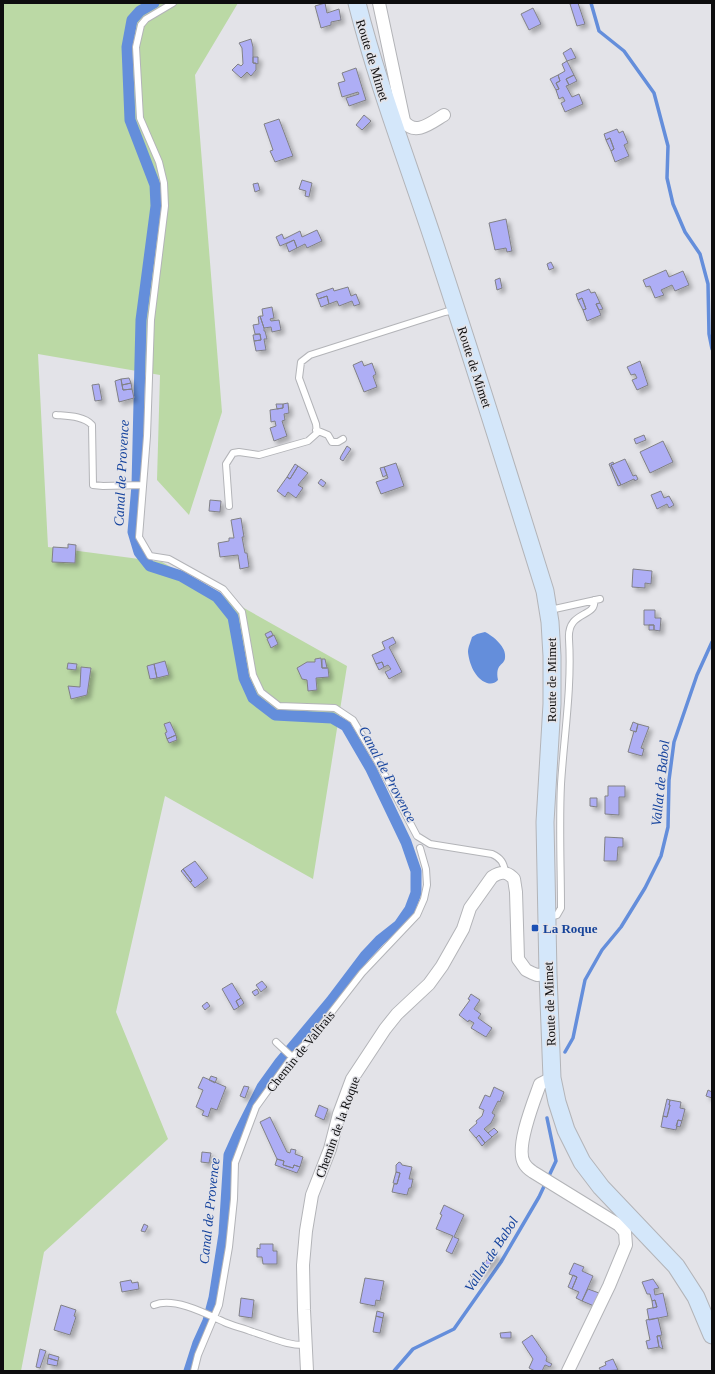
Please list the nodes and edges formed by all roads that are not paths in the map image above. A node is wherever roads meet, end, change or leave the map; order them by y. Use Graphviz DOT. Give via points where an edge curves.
graph roads {
  1 [pos="173,3"];
  2 [pos="357,3"];
  3 [pos="379,3"];
  4 [pos="444,115"];
  5 [pos="456,310"];
  6 [pos="56,415"];
  7 [pos="316,430"];
  8 [pos="343,439"];
  9 [pos="142,485"];
  10 [pos="229,506"];
  11 [pos="548,610"];
  12 [pos="420,848"];
  13 [pos="505,872"];
  14 [pos="547,917"];
  15 [pos="548,974"];
  16 [pos="276,1042"];
  17 [pos="292,1056"];
  18 [pos="552,1078"];
  19 [pos="154,1305"];
  20 [pos="707,1307"];
  21 [pos="212,1315"];
  22 [pos="711,1328"];
  23 [pos="306,1345"];
  24 [pos="194,1371"];
  25 [pos="307,1371"];
  26 [pos="568,1371"];
  1 -- 9 [label="lane" via="146,19 141,25 136,47 140,118 159,162 164,183 165,206 151,320"];
  2 -- 5 [label="main road, Route de Mimet" via="382,90"];
  3 -- 4 [label="street" via="404,121 407,126 419,128"];
  5 -- 7 [label="lane" via="310,355 301,362 299,378"];
  5 -- 11 [label="main road, Route de Mimet" via="545,591"];
  6 -- 9 [label="lane" via="77,417 92,425 93,485"];
  7 -- 8 [label="lane" via="328,435 332,442"];
  7 -- 10 [label="lane" via="317,433 308,441 259,455 233,453 226,464"];
  9 -- 13 [label="lane" via="139,536 146,550 150,556 169,559 223,589 242,612 253,675 261,692 279,706 335,708 353,720 417,836 430,844 492,854 504,864"];
  11 -- 14 [label="main road, Route de Mimet" via="552,697 545,822"];
  11 -- 14 [label="lane" via="597,599 591,610 574,620 569,631 570,652 561,784 561,908 557,915"];
  12 -- 17 [label="lane, Chemin de Valfrais" via="427,885 417,915 362,973 313,1036"];
  13 -- 15 [label="street" via="514,879 516,885 518,959 526,970 532,973"];
  13 -- 23 [label="street, Chemin de la Roque" via="492,877 470,908 463,929 442,966 429,984 397,1014 352,1078 330,1149 312,1195 303,1265"];
  14 -- 15 [label="main road, Route de Mimet"];
  15 -- 18 [label="main road, Route de Mimet"];
  16 -- 17 [label="lane"];
  17 -- 21 [label="lane, Chemin de Valfrais" via="256,1107 235,1162 229,1246 219,1305"];
  18 -- 20 [label="main road, Route de Mimet" via="566,1130 582,1162 601,1187 676,1266 696,1297"];
  18 -- 26 [label="street" via="540,1084 528,1120 521,1153 524,1164 619,1225 625,1232 626,1245"];
  19 -- 21 [label="lane" via="170,1302"];
  20 -- 22 [label="main road, Route de Mimet"];
  21 -- 23 [label="lane" via="224,1322 292,1345"];
  21 -- 24 [label="lane, Chemin de Valfrais"];
  23 -- 25 [label="street, Chemin de la Roque"];
}
